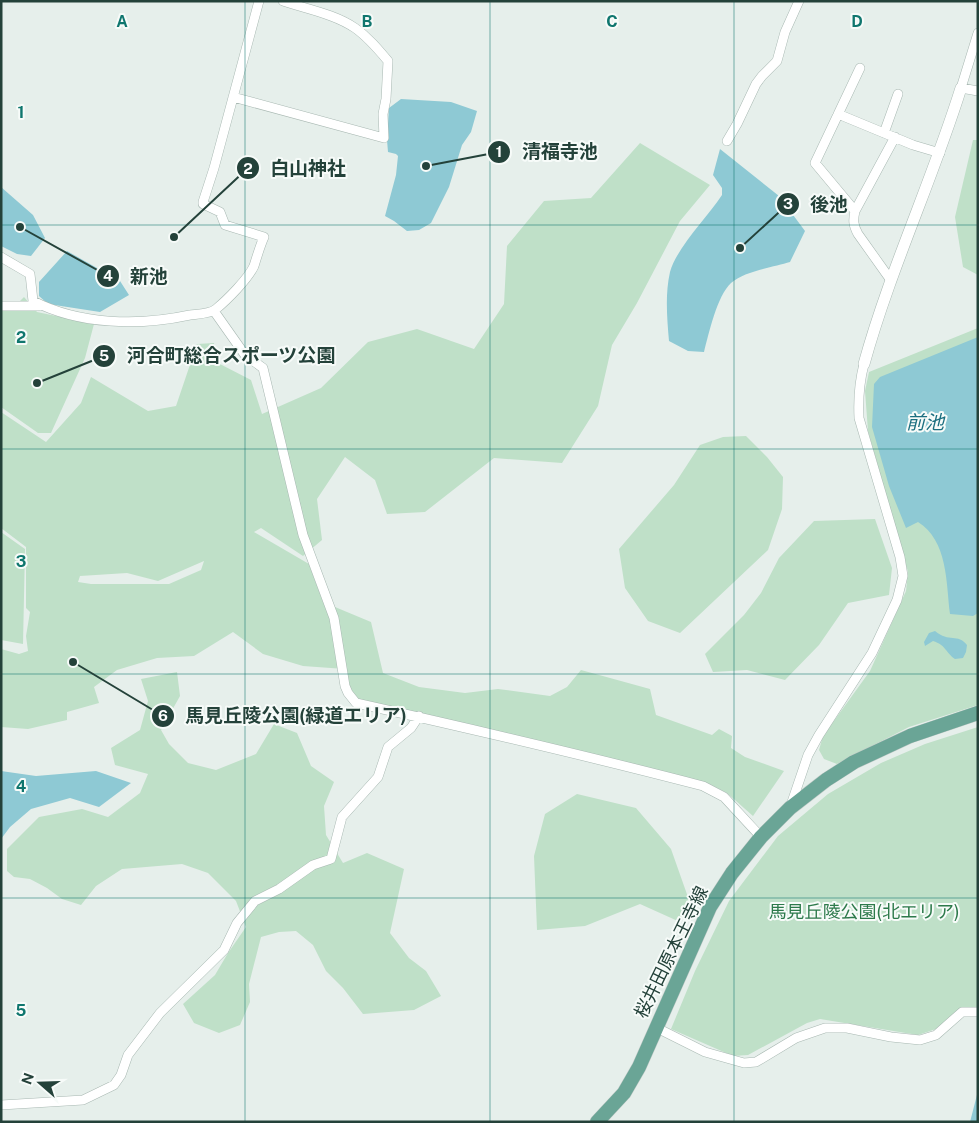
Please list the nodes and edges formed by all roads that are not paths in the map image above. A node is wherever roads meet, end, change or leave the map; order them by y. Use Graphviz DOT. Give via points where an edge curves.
graph roads {
  1 [pos="259,1"];
  2 [pos="283,1"];
  3 [pos="799,1"];
  4 [pos="978,33"];
  5 [pos="860,68"];
  6 [pos="961,88"];
  7 [pos="978,91"];
  8 [pos="898,94"];
  9 [pos="233,97"];
  10 [pos="838,114"];
  11 [pos="884,132"];
  12 [pos="895,137"];
  13 [pos="727,141"];
  14 [pos="940,153"];
  15 [pos="854,211"];
  16 [pos="1,257"];
  17 [pos="890,279"];
  18 [pos="1,306"];
  19 [pos="42,306"];
  20 [pos="214,311"];
  21 [pos="864,364"];
  22 [pos="978,713"];
  23 [pos="419,716"];
  24 [pos="790,808"];
  25 [pos="761,836"];
  26 [pos="978,1012"];
  27 [pos="655,1027"];
  28 [pos="1,1105"];
  29 [pos="596,1122"];
  1 -- 9 [label="street"];
  2 -- 9 [label="street" via="349,24 374,44 388,61 382,114 384,138"];
  3 -- 13 [label="street" via="777,61 756,84"];
  4 -- 6 [label="street"];
  5 -- 10 [label="street"];
  6 -- 7 [label="street"];
  6 -- 14 [label="street"];
  8 -- 11 [label="street"];
  9 -- 20 [label="street" via="204,204 220,212 225,225 264,236 253,267"];
  10 -- 11 [label="street"];
  10 -- 15 [label="street" via="815,163"];
  11 -- 12 [label="street"];
  12 -- 14 [label="street"];
  12 -- 15 [label="street"];
  14 -- 17 [label="street"];
  15 -- 17 [label="street" via="854,227"];
  16 -- 19 [label="street" via="30,274 33,302"];
  17 -- 21 [label="street"];
  18 -- 19 [label="street"];
  19 -- 20 [label="street" via="81,318 131,322 167,320"];
  20 -- 23 [label="street" via="244,355 263,368 303,535 334,618 348,693 356,703"];
  21 -- 24 [label="street" via="858,400 859,418 903,576 897,600 872,654 808,755"];
  22 -- 24 [label="main road, 桜井田原本王寺線" via="910,736 854,762"];
  23 -- 25 [label="street" via="703,786 724,797"];
  23 -- 28 [label="street" via="411,728 388,747 378,777 342,817 331,859 313,865 279,889 254,901 236,924 224,950 160,1013 128,1055 114,1085 83,1100"];
  24 -- 25 [label="main road, 桜井田原本王寺線"];
  25 -- 27 [label="main road, 桜井田原本王寺線" via="710,907"];
  26 -- 27 [label="street" via="962,1012 936,1035 920,1040 847,1028 825,1028 796,1038 756,1062 744,1063 705,1052"];
  27 -- 29 [label="main road, 桜井田原本王寺線" via="639,1067 624,1093"];
}
